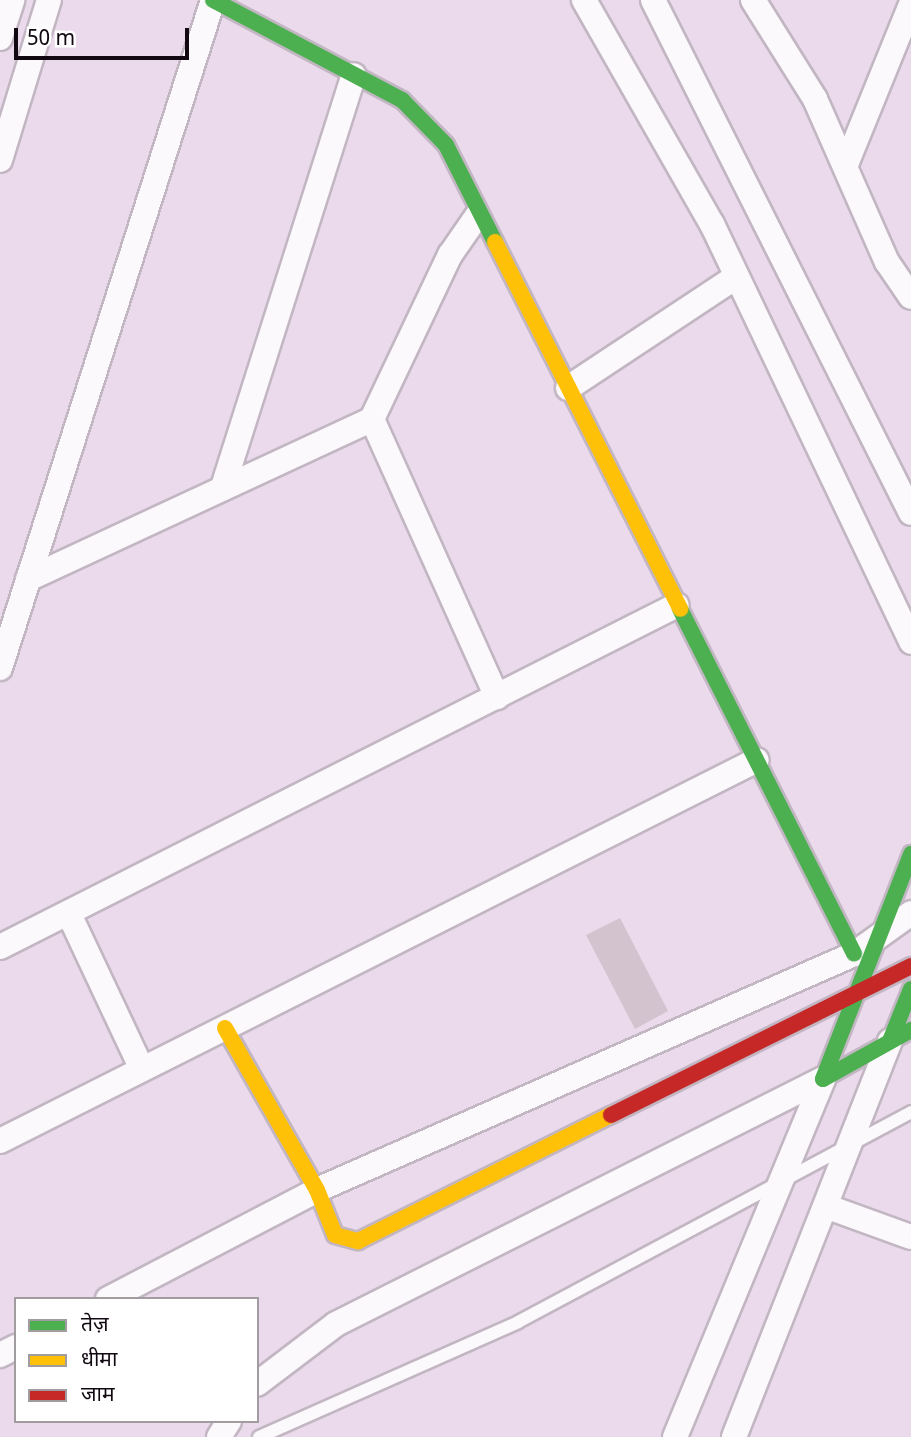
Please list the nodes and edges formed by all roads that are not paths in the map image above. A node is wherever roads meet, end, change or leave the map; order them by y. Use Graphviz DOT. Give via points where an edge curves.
graph roads {
  1 [pos="12,0"];
  2 [pos="49,0"];
  3 [pos="213,0"];
  4 [pos="584,0"];
  5 [pos="653,0"];
  6 [pos="756,1"];
  7 [pos="911,4"];
  8 [pos="0,38"];
  9 [pos="354,75"];
  10 [pos="0,160"];
  11 [pos="847,162"];
  12 [pos="477,216"];
  13 [pos="736,277"];
  14 [pos="911,297"];
  15 [pos="568,388"];
  16 [pos="372,419"];
  17 [pos="223,487"];
  18 [pos="911,513"];
  19 [pos="28,579"];
  20 [pos="677,605"];
  21 [pos="911,642"];
  22 [pos="0,668"];
  23 [pos="497,697"];
  24 [pos="757,760"];
  25 [pos="911,855"];
  26 [pos="69,914"];
  27 [pos="911,914"];
  28 [pos="882,935"];
  29 [pos="0,947"];
  30 [pos="854,954"];
  31 [pos="911,966"];
  32 [pos="911,989"];
  33 [pos="860,990"];
  34 [pos="225,1028"];
  35 [pos="901,1036"];
  36 [pos="142,1069"];
  37 [pos="823,1079"];
  38 [pos="911,1112"];
  39 [pos="856,1139"];
  40 [pos="0,1141"];
  41 [pos="780,1178"];
  42 [pos="317,1190"];
  43 [pos="828,1207"];
  44 [pos="911,1237"];
  45 [pos="112,1297"];
  46 [pos="259,1382"];
  47 [pos="259,1437"];
  48 [pos="675,1437"];
  49 [pos="734,1437"];
  1 -- 8 [label="street"];
  2 -- 10 [label="street"];
  3 -- 9 [label="street"];
  3 -- 19 [label="street"];
  4 -- 13 [label="street"];
  5 -- 18 [label="street"];
  6 -- 11 [label="street"];
  7 -- 11 [label="street"];
  9 -- 12 [label="street" via="402,100 446,145"];
  9 -- 17 [label="street"];
  11 -- 14 [label="street" via="887,262"];
  12 -- 15 [label="street"];
  12 -- 16 [label="street" via="450,255"];
  13 -- 15 [label="street"];
  13 -- 21 [label="street"];
  15 -- 20 [label="street"];
  16 -- 17 [label="street"];
  16 -- 23 [label="street"];
  17 -- 19 [label="street"];
  19 -- 22 [label="street"];
  20 -- 23 [label="street"];
  20 -- 24 [label="street"];
  23 -- 26 [label="street"];
  24 -- 30 [label="street"];
  24 -- 34 [label="street"];
  25 -- 28 [label="street"];
  26 -- 29 [label="street"];
  26 -- 36 [label="street"];
  27 -- 28 [label="street"];
  28 -- 30 [label="street"];
  28 -- 33 [label="street"];
  30 -- 42 [label="street"];
  31 -- 33 [label="street"];
  32 -- 35 [label="street"];
  33 -- 37 [label="street"];
  33 -- 42 [label="street" via="358,1241 335,1235"];
  34 -- 36 [label="street"];
  34 -- 42 [label="street"];
  35 -- 37 [label="street"];
  35 -- 39 [label="street"];
  36 -- 40 [label="street"];
  37 -- 41 [label="street"];
  37 -- 46 [label="street" via="336,1324"];
  38 -- 39 [label="lane"];
  39 -- 41 [label="lane"];
  39 -- 43 [label="street"];
  41 -- 47 [label="lane" via="668,1247 518,1322"];
  41 -- 48 [label="street"];
  42 -- 45 [label="street"];
  43 -- 44 [label="street"];
  43 -- 49 [label="street"];
}
